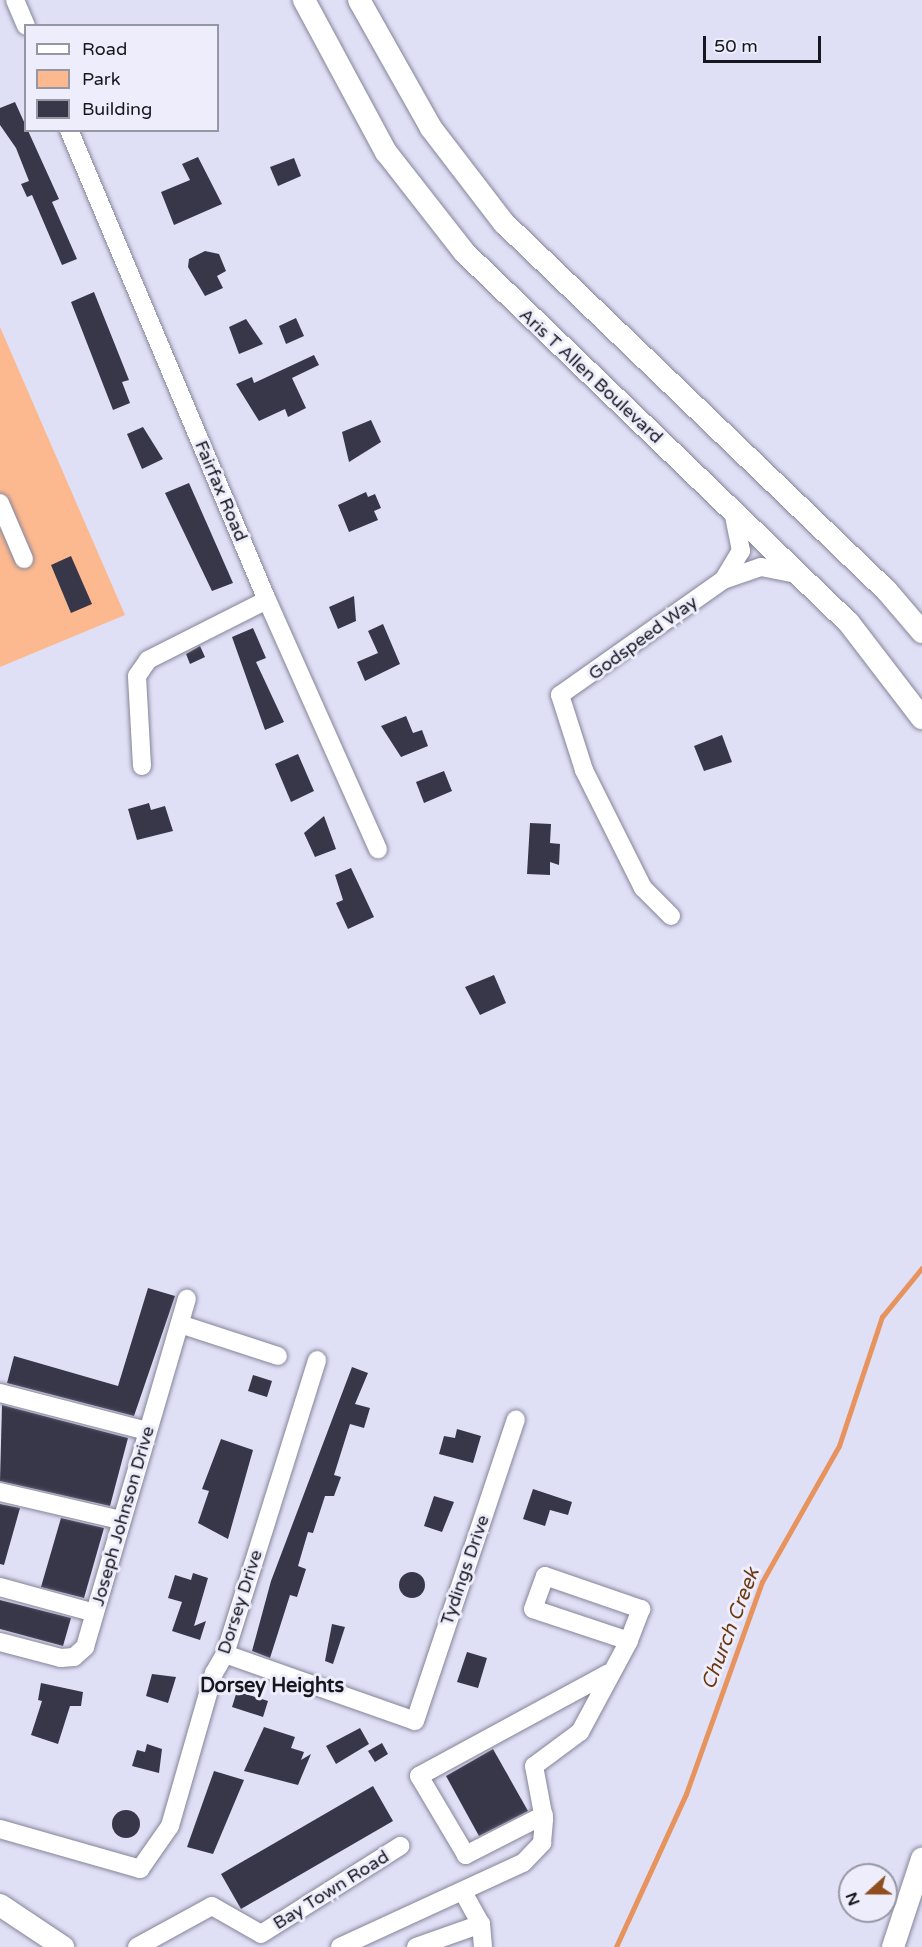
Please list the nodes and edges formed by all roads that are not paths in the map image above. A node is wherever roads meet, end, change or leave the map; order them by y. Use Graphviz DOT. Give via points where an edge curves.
graph roads {
  1 [pos="15,0"];
  2 [pos="304,0"];
  3 [pos="359,0"];
  4 [pos="25,24"];
  5 [pos="70,132"];
  6 [pos="0,503"];
  7 [pos="732,509"];
  8 [pos="24,559"];
  9 [pos="798,574"];
  10 [pos="723,580"];
  11 [pos="267,600"];
  12 [pos="922,632"];
  13 [pos="922,718"];
  14 [pos="142,766"];
  15 [pos="378,849"];
  16 [pos="671,916"];
  17 [pos="187,1299"];
  18 [pos="180,1324"];
  19 [pos="278,1356"];
  20 [pos="317,1360"];
  21 [pos="0,1393"];
  22 [pos="516,1419"];
  23 [pos="147,1431"];
  24 [pos="0,1491"];
  25 [pos="120,1520"];
  26 [pos="0,1587"];
  27 [pos="95,1613"];
  28 [pos="628,1641"];
  29 [pos="0,1642"];
  30 [pos="225,1654"];
  31 [pos="607,1674"];
  32 [pos="544,1815"];
  33 [pos="0,1829"];
  34 [pos="400,1846"];
  35 [pos="922,1859"];
  36 [pos="463,1892"];
  37 [pos="0,1905"];
  38 [pos="481,1924"];
  39 [pos="256,1941"];
  40 [pos="63,1947"];
  41 [pos="137,1947"];
  42 [pos="340,1947"];
  43 [pos="416,1947"];
  44 [pos="483,1947"];
  45 [pos="893,1947"];
  1 -- 4 [label="street"];
  2 -- 7 [label="main road, Aris T Allen Boulevard" via="380,142 426,208 518,308"];
  3 -- 12 [label="main road" via="431,128 504,223 887,591"];
  5 -- 11 [label="street, Fairfax Road"];
  6 -- 8 [label="street"];
  7 -- 9 [label="main road, Aris T Allen Boulevard"];
  7 -- 10 [label="street, Godspeed Way" via="741,551"];
  9 -- 10 [label="street, Godspeed Way" via="761,567"];
  9 -- 13 [label="main road, Aris T Allen Boulevard" via="849,623"];
  10 -- 16 [label="street, Godspeed Way" via="560,694 584,770 643,888"];
  11 -- 14 [label="street" via="148,660 137,676"];
  11 -- 15 [label="street, Fairfax Road"];
  17 -- 18 [label="street, Joseph Johnson Drive"];
  18 -- 19 [label="street"];
  18 -- 23 [label="street, Joseph Johnson Drive"];
  20 -- 30 [label="street, Dorsey Drive"];
  21 -- 23 [label="street"];
  22 -- 30 [label="street, Tydings Drive" via="415,1721"];
  23 -- 25 [label="street, Joseph Johnson Drive"];
  24 -- 25 [label="street"];
  25 -- 27 [label="street, Joseph Johnson Drive"];
  26 -- 27 [label="street"];
  27 -- 29 [label="street, Joseph Johnson Drive" via="85,1647 74,1657"];
  28 -- 28 [label="street" via="533,1609 545,1576 640,1609"];
  28 -- 31 [label="street"];
  30 -- 33 [label="street, Dorsey Drive" via="214,1673 170,1826 140,1869"];
  31 -- 32 [label="street" via="580,1732 534,1766"];
  31 -- 32 [label="street" via="419,1776 466,1855"];
  32 -- 36 [label="street" via="542,1843 523,1863"];
  34 -- 39 [label="street, Bay Town Road"];
  35 -- 45 [label="main road"];
  36 -- 38 [label="street"];
  36 -- 42 [label="street"];
  37 -- 40 [label="main road"];
  38 -- 43 [label="street"];
  38 -- 44 [label="street"];
  39 -- 41 [label="street, Bay Town Road" via="212,1906"];
}
